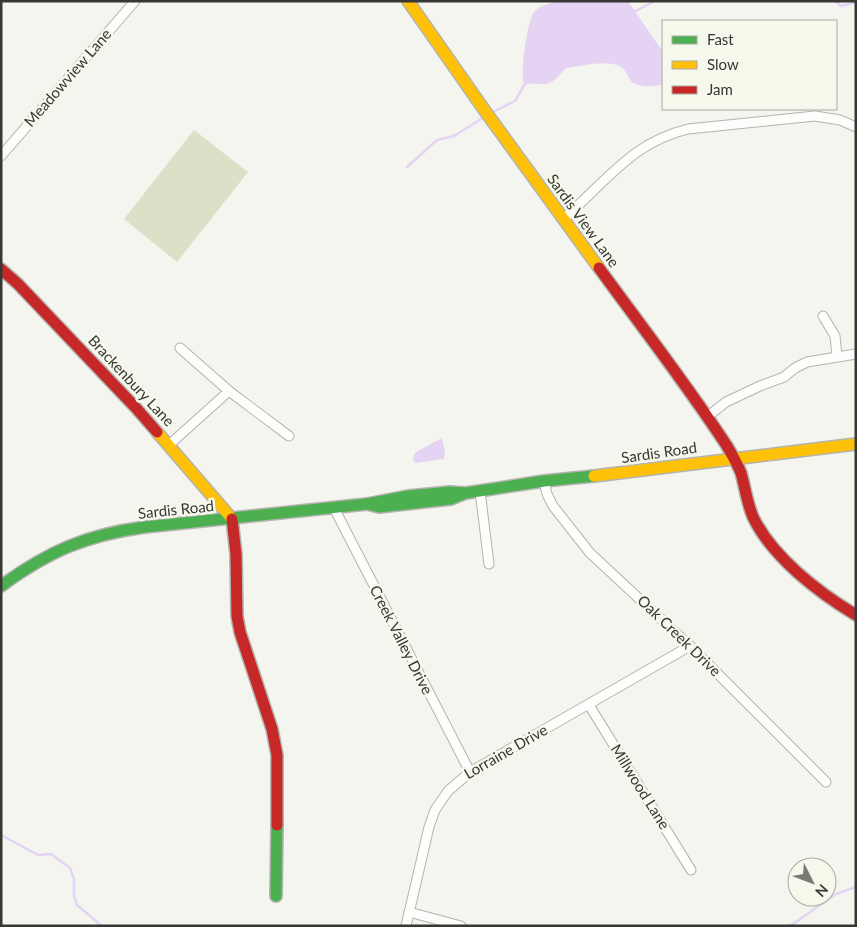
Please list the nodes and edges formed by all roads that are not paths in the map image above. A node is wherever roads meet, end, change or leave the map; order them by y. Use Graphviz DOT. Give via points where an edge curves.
graph roads {
  1 [pos="135,1"];
  2 [pos="408,1"];
  3 [pos="856,127"];
  4 [pos="1,156"];
  5 [pos="564,219"];
  6 [pos="1,269"];
  7 [pos="823,316"];
  8 [pos="180,348"];
  9 [pos="856,354"];
  10 [pos="837,356"];
  11 [pos="229,391"];
  12 [pos="707,417"];
  13 [pos="289,436"];
  14 [pos="856,444"];
  15 [pos="169,445"];
  16 [pos="733,458"];
  17 [pos="544,481"];
  18 [pos="480,492"];
  19 [pos="334,508"];
  20 [pos="232,519"];
  21 [pos="489,564"];
  22 [pos="1,586"];
  23 [pos="856,616"];
  24 [pos="690,646"];
  25 [pos="589,704"];
  26 [pos="470,772"];
  27 [pos="826,782"];
  28 [pos="691,870"];
  29 [pos="276,896"];
  30 [pos="409,912"];
  31 [pos="406,926"];
  32 [pos="461,926"];
  1 -- 4 [label="street, Meadowview Lane"];
  2 -- 5 [label="street, Sardis View Lane"];
  3 -- 5 [label="street" via="840,120 815,116 672,133 631,155"];
  5 -- 12 [label="street, Sardis View Lane"];
  6 -- 15 [label="street, Brackenbury Lane" via="88,356"];
  7 -- 10 [label="street" via="834,336"];
  8 -- 11 [label="street"];
  9 -- 10 [label="street"];
  10 -- 12 [label="street" via="807,362 784,378 726,402"];
  11 -- 13 [label="street"];
  11 -- 15 [label="street"];
  12 -- 16 [label="street, Sardis View Lane"];
  14 -- 16 [label="street, Sardis Road"];
  15 -- 20 [label="street, Brackenbury Lane"];
  16 -- 17 [label="street, Sardis Road"];
  16 -- 23 [label="street, Sardis View Lane" via="755,520 772,544 812,585"];
  17 -- 18 [label="street, Sardis Road"];
  17 -- 24 [label="street, Oak Creek Drive" via="546,494 553,506 584,546"];
  18 -- 19 [label="street, Sardis Road" via="408,496"];
  18 -- 21 [label="street"];
  19 -- 20 [label="street, Sardis Road"];
  19 -- 26 [label="street, Creek Valley Drive"];
  20 -- 22 [label="street, Sardis Road" via="134,530 79,541 46,555"];
  20 -- 29 [label="street" via="240,632 272,729 277,755"];
  24 -- 25 [label="street, Lorraine Drive"];
  24 -- 27 [label="street, Oak Creek Drive"];
  25 -- 26 [label="street, Lorraine Drive"];
  25 -- 28 [label="street, Millwood Lane"];
  26 -- 30 [label="street, Lorraine Drive" via="448,791 435,810"];
  30 -- 31 [label="street, Lorraine Drive"];
  30 -- 32 [label="street"];
}
